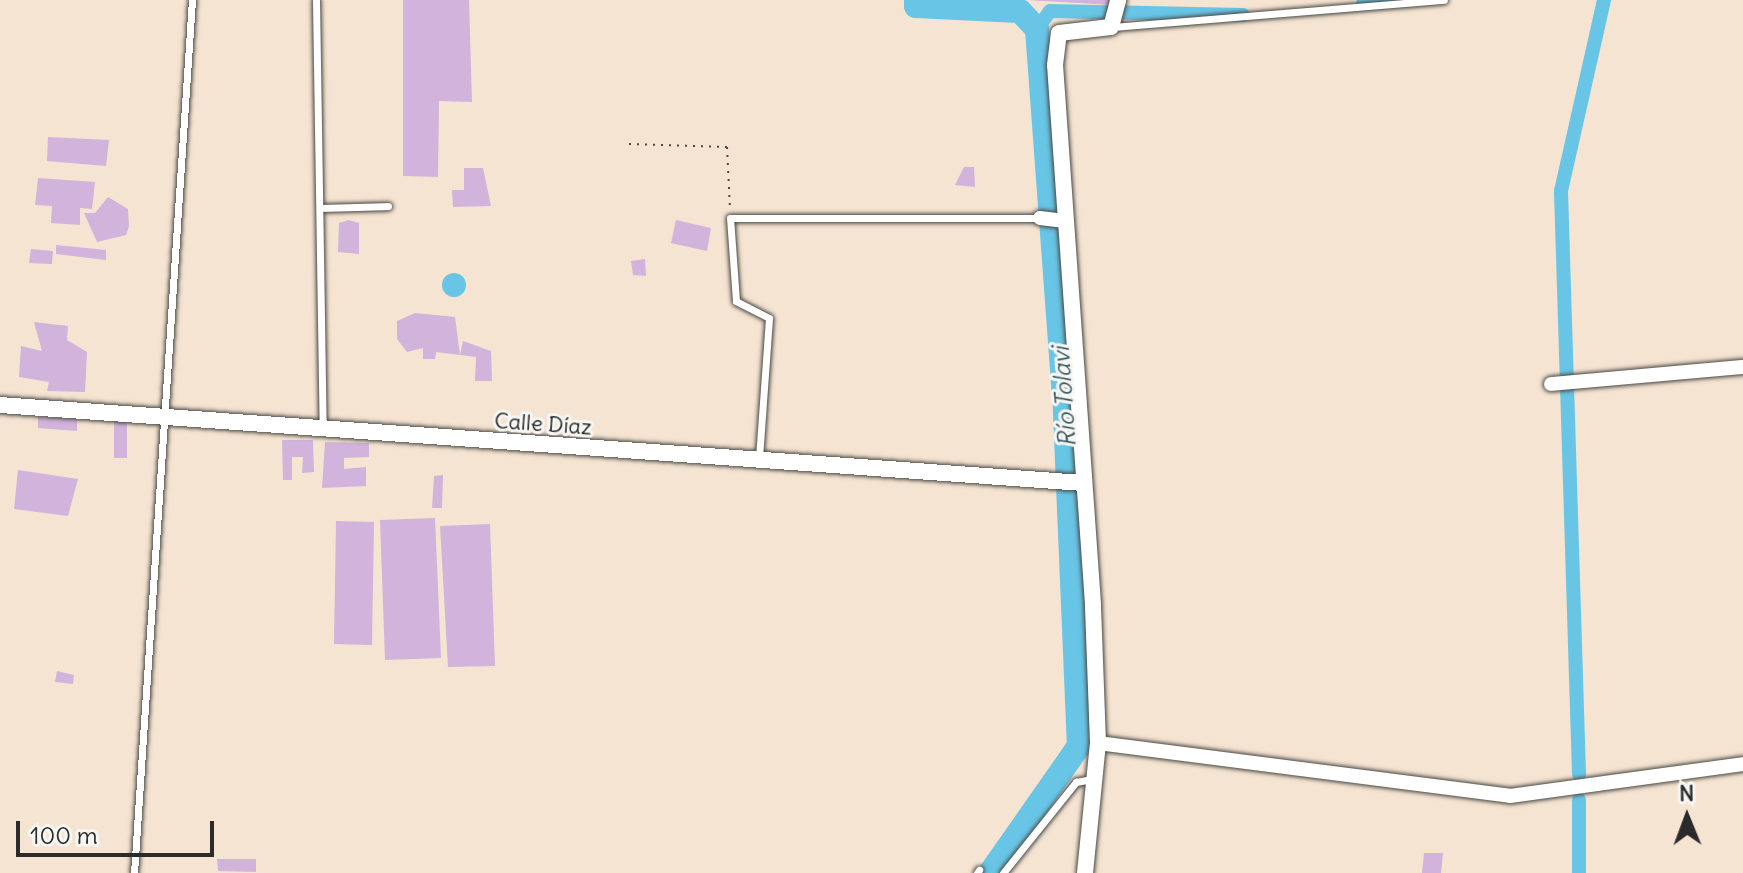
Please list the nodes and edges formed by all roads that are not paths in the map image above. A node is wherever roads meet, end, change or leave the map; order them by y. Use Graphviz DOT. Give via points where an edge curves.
graph roads {
  1 [pos="192,0"];
  2 [pos="316,0"];
  3 [pos="1444,0"];
  4 [pos="1115,13"];
  5 [pos="388,206"];
  6 [pos="324,208"];
  7 [pos="1040,218"];
  8 [pos="1060,221"];
  9 [pos="1743,367"];
  10 [pos="1551,384"];
  11 [pos="0,405"];
  12 [pos="167,418"];
  13 [pos="323,430"];
  14 [pos="759,461"];
  15 [pos="1071,482"];
  16 [pos="1098,743"];
  17 [pos="1743,764"];
  18 [pos="1094,779"];
  19 [pos="134,873"];
  20 [pos="1003,873"];
  21 [pos="1085,873"];
  1 -- 12 [label="lane"];
  2 -- 6 [label="lane" via="317,189"];
  3 -- 4 [label="lane"];
  4 -- 8 [label="street" via="1066,28 1056,42"];
  5 -- 6 [label="lane"];
  6 -- 13 [label="lane"];
  7 -- 8 [label="street"];
  7 -- 14 [label="lane" via="730,218 736,301 769,318"];
  8 -- 15 [label="street"];
  9 -- 10 [label="street"];
  11 -- 12 [label="street, Calle Díaz"];
  12 -- 13 [label="street, Calle Díaz"];
  12 -- 19 [label="lane"];
  13 -- 14 [label="street, Calle Díaz"];
  14 -- 15 [label="street, Calle Díaz"];
  15 -- 16 [label="street"];
  16 -- 17 [label="street" via="1510,796"];
  16 -- 18 [label="street"];
  18 -- 20 [label="lane" via="1076,782"];
  18 -- 21 [label="street"];
}
